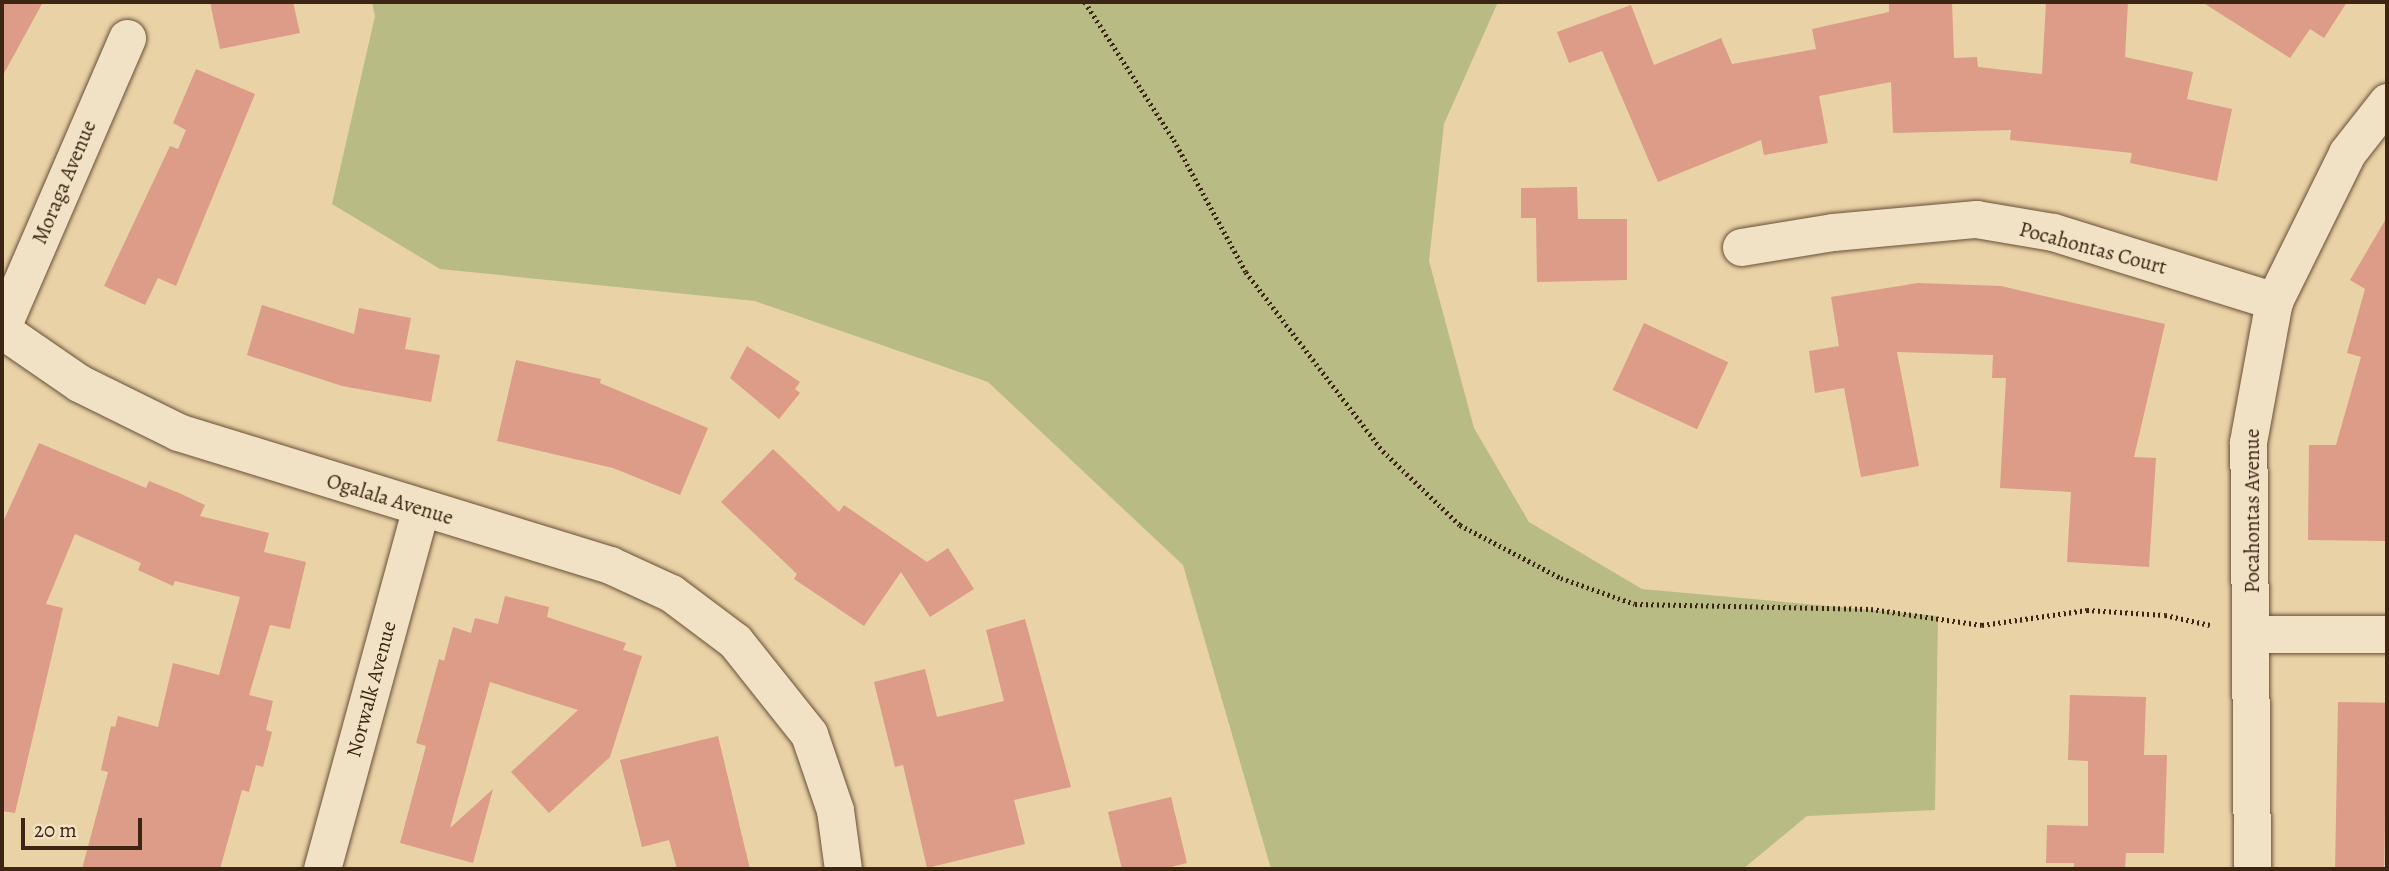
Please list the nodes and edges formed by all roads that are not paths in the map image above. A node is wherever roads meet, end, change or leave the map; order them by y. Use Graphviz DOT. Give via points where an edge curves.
graph roads {
  1 [pos="127,38"];
  2 [pos="2387,102"];
  3 [pos="1741,247"];
  4 [pos="2274,301"];
  5 [pos="2,329"];
  6 [pos="421,508"];
  7 [pos="2252,634"];
  8 [pos="2387,634"];
  9 [pos="322,869"];
  10 [pos="843,869"];
  11 [pos="2252,869"];
  1 -- 5 [label="street, Moraga Avenue"];
  2 -- 4 [label="street, Pocahontas Avenue" via="2347,153"];
  3 -- 4 [label="street, Pocahontas Court" via="1833,232 1976,219 2053,232"];
  4 -- 7 [label="street, Pocahontas Avenue" via="2248,442"];
  5 -- 6 [label="street, Ogalala Avenue" via="79,383 178,432"];
  6 -- 9 [label="street, Norwalk Avenue"];
  6 -- 10 [label="street, Ogalala Avenue" via="610,565 671,593 735,641 809,734 835,810"];
  7 -- 8 [label="street"];
  7 -- 11 [label="street, Pocahontas Avenue"];
}
